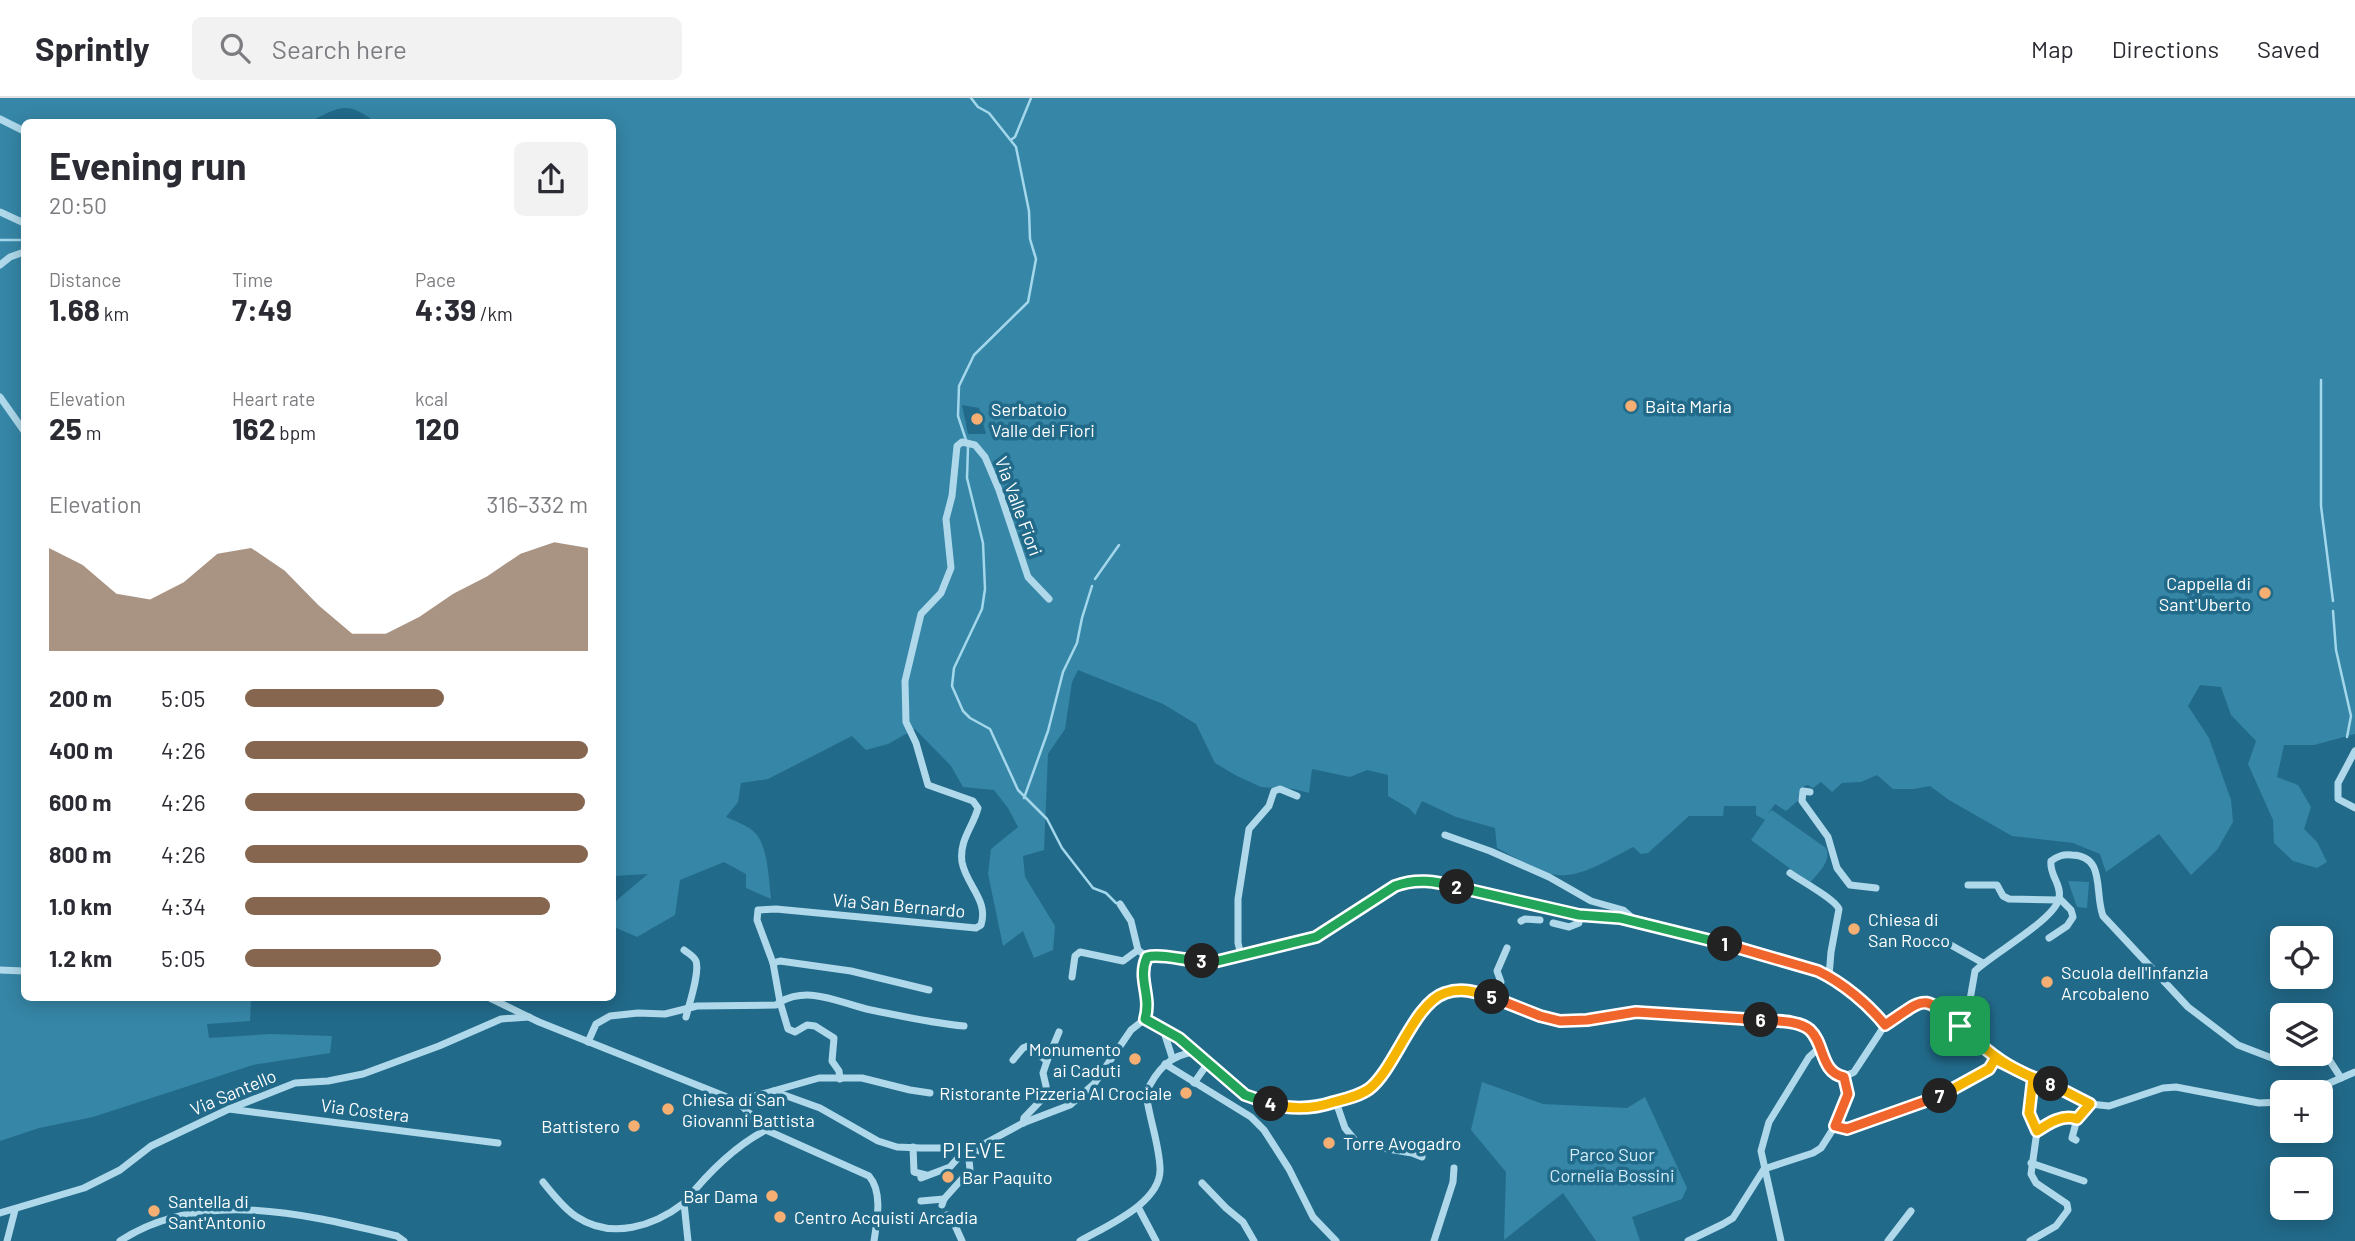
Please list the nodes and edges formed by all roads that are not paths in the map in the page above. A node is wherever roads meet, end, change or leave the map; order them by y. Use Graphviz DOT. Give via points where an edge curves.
graph roads {
  1 [pos="0,119"];
  2 [pos="21,130"];
  3 [pos="0,212"];
  4 [pos="21,222"];
  5 [pos="21,253"];
  6 [pos="0,265"];
  7 [pos="0,397"];
  8 [pos="21,427"];
  9 [pos="1049,599"];
  10 [pos="911,733"];
  11 [pos="2355,751"];
  12 [pos="1810,792"];
  13 [pos="1297,796"];
  14 [pos="2355,808"];
  15 [pos="1445,835"];
  16 [pos="1790,873"];
  17 [pos="1968,885"];
  18 [pos="1876,888"];
  19 [pos="2059,899"];
  20 [pos="1120,904"];
  21 [pos="1579,915"];
  22 [pos="1540,920"];
  23 [pos="1521,921"];
  24 [pos="1637,921"];
  25 [pos="1553,923"];
  26 [pos="2049,938"];
  27 [pos="1949,944"];
  28 [pos="1507,948"];
  29 [pos="684,950"];
  30 [pos="1138,950"];
  31 [pos="1241,955"];
  32 [pos="1147,957"];
  33 [pos="773,963"];
  34 [pos="1983,963"];
  35 [pos="0,970"];
  36 [pos="21,971"];
  37 [pos="1829,976"];
  38 [pos="1072,977"];
  39 [pos="929,990"];
  40 [pos="1495,998"];
  41 [pos="496,1001"];
  42 [pos="780,1002"];
  43 [pos="687,1013"];
  44 [pos="530,1017"];
  45 [pos="1145,1019"];
  46 [pos="1885,1025"];
  47 [pos="964,1026"];
  48 [pos="1960,1026"];
  49 [pos="1163,1029"];
  50 [pos="1059,1032"];
  51 [pos="588,1042"];
  52 [pos="1819,1048"];
  53 [pos="1196,1052"];
  54 [pos="1172,1057"];
  55 [pos="1995,1059"];
  56 [pos="1013,1060"];
  57 [pos="1047,1060"];
  58 [pos="1165,1063"];
  59 [pos="1208,1063"];
  60 [pos="2355,1072"];
  61 [pos="1844,1077"];
  62 [pos="2033,1078"];
  63 [pos="2341,1078"];
  64 [pos="840,1079"];
  65 [pos="2333,1082"];
  66 [pos="1194,1083"];
  67 [pos="773,1091"];
  68 [pos="930,1093"];
  69 [pos="737,1101"];
  70 [pos="1336,1102"];
  71 [pos="2270,1103"];
  72 [pos="2090,1104"];
  73 [pos="229,1109"];
  74 [pos="2077,1119"];
  75 [pos="1023,1123"];
  76 [pos="1835,1126"];
  77 [pos="766,1130"];
  78 [pos="2037,1131"];
  79 [pos="2076,1140"];
  80 [pos="498,1143"];
  81 [pos="984,1144"];
  82 [pos="913,1147"];
  83 [pos="967,1147"];
  84 [pos="1422,1157"];
  85 [pos="2031,1163"];
  86 [pos="1454,1168"];
  87 [pos="1764,1169"];
  88 [pos="930,1176"];
  89 [pos="921,1178"];
  90 [pos="2084,1181"];
  91 [pos="543,1182"];
  92 [pos="1202,1183"];
  93 [pos="921,1201"];
  94 [pos="684,1203"];
  95 [pos="1138,1207"];
  96 [pos="15,1210"];
  97 [pos="1911,1211"];
  98 [pos="0,1213"];
  99 [pos="947,1215"];
  100 [pos="1702,1234"];
  101 [pos="7,1241"];
  102 [pos="120,1241"];
  103 [pos="404,1241"];
  104 [pos="688,1241"];
  105 [pos="874,1241"];
  106 [pos="962,1241"];
  107 [pos="1080,1241"];
  108 [pos="1156,1241"];
  109 [pos="1254,1241"];
  110 [pos="1336,1241"];
  111 [pos="1434,1241"];
  112 [pos="1688,1241"];
  113 [pos="1711,1241"];
  114 [pos="1781,1241"];
  115 [pos="1888,1241"];
  116 [pos="2030,1241"];
  1 -- 2 [label="street"];
  3 -- 4 [label="street"];
  5 -- 6 [label="street"];
  7 -- 8 [label="street"];
  9 -- 10 [label="street, Via Valle Fiori" via="1028,577 985,457 975,445 962,443 957,446 946,519 951,568 941,593 921,614 905,681 906,722"];
  10 -- 33 [label="street, Via San Bernardo" via="929,785 974,801 978,808 964,840 962,862 984,911 982,925 758,910 757,920"];
  11 -- 14 [label="street" via="2337,789 2339,799"];
  12 -- 18 [label="street" via="1803,791 1802,801 1828,837 1837,868 1850,885"];
  13 -- 31 [label="street" via="1274,791 1269,806 1249,829 1238,898"];
  15 -- 24 [label="street" via="1490,850 1591,901 1623,910"];
  16 -- 37 [label="street" via="1836,902 1839,909"];
  17 -- 19 [label="street" via="1997,885 2009,899"];
  19 -- 26 [label="street" via="2073,917"];
  19 -- 34 [label="street" via="2033,928"];
  19 -- 63 [label="street" via="2051,861 2057,856 2083,855 2096,869 2103,916 2188,1007 2238,1045 2277,1060 2323,1058"];
  20 -- 30 [label="street" via="1131,921"];
  21 -- 24 [label="street"];
  21 -- 25 [label="street" via="1579,923 1569,927"];
  21 -- 31 [label="street" via="1433,881 1408,881 1316,937"];
  22 -- 23 [label="street"];
  24 -- 37 [label="street"];
  27 -- 34 [label="street"];
  28 -- 40 [label="street" via="1497,971 1501,982"];
  29 -- 43 [label="street" via="696,961"];
  30 -- 32 [label="street"];
  30 -- 38 [label="street" via="1123,961 1080,952 1075,956"];
  31 -- 32 [label="street" via="1218,961"];
  32 -- 45 [label="street" via="1141,969 1149,1006"];
  33 -- 39 [label="street" via="851,971"];
  33 -- 42 [label="street, Via San Bernardo"];
  34 -- 48 [label="street" via="1972,978 1967,1017"];
  35 -- 36 [label="street"];
  37 -- 46 [label="street"];
  40 -- 52 [label="street" via="1560,1021 1636,1012 1794,1023 1810,1030"];
  40 -- 70 [label="street" via="1469,990 1442,993 1422,1014 1377,1081"];
  41 -- 44 [label="street"];
  42 -- 43 [label="street" via="770,1007 697,1006"];
  42 -- 47 [label="street" via="821,995 924,1022"];
  42 -- 64 [label="street, Via San Bernardo" via="788,1029 795,1032 815,1026 834,1038 832,1061"];
  43 -- 51 [label="street" via="610,1016 596,1024"];
  44 -- 51 [label="street"];
  44 -- 73 [label="street, Via Santello" via="501,1019 363,1073 295,1083"];
  45 -- 49 [label="street"];
  45 -- 75 [label="street" via="1130,1030 1082,1096"];
  46 -- 48 [label="street" via="1927,1002"];
  46 -- 61 [label="street" via="1854,1072"];
  48 -- 55 [label="street"];
  49 -- 53 [label="street"];
  49 -- 54 [label="street"];
  50 -- 57 [label="street"];
  51 -- 69 [label="street"];
  52 -- 61 [label="street" via="1829,1069"];
  52 -- 87 [label="street" via="1808,1056 1769,1122 1761,1151"];
  53 -- 54 [label="street"];
  53 -- 59 [label="street"];
  54 -- 58 [label="street"];
  55 -- 62 [label="street"];
  55 -- 76 [label="street" via="1989,1069 1933,1100 1847,1129"];
  56 -- 57 [label="street" via="1028,1046"];
  57 -- 75 [label="street" via="1043,1073 1046,1095"];
  58 -- 66 [label="street"];
  58 -- 95 [label="street" via="1146,1093 1159,1180"];
  59 -- 66 [label="street"];
  59 -- 70 [label="street" via="1245,1095 1264,1102 1294,1109"];
  60 -- 63 [label="street"];
  61 -- 76 [label="street" via="1848,1094"];
  62 -- 72 [label="street"];
  62 -- 78 [label="street" via="2029,1113"];
  63 -- 65 [label="street"];
  64 -- 67 [label="street" via="819,1078"];
  64 -- 68 [label="street" via="862,1078"];
  66 -- 110 [label="street" via="1251,1117 1264,1130 1312,1217"];
  67 -- 69 [label="street"];
  67 -- 82 [label="street" via="820,1108 878,1141"];
  69 -- 77 [label="street"];
  70 -- 84 [label="street" via="1345,1128 1358,1144"];
  71 -- 72 [label="street" via="2176,1087 2109,1106"];
  72 -- 74 [label="street"];
  73 -- 80 [label="street, Via Costera"];
  73 -- 96 [label="street, Via Santello" via="151,1146 120,1170 85,1188"];
  74 -- 78 [label="street" via="2053,1121"];
  74 -- 79 [label="street" via="2071,1133"];
  75 -- 81 [label="street"];
  76 -- 87 [label="street" via="1813,1153"];
  77 -- 94 [label="street" via="726,1157"];
  77 -- 105 [label="street" via="869,1176 876,1184"];
  78 -- 85 [label="street"];
  81 -- 83 [label="street"];
  81 -- 93 [label="street" via="969,1159 970,1170 943,1202"];
  82 -- 83 [label="street"];
  82 -- 88 [label="street" via="914,1172"];
  83 -- 88 [label="street" via="950,1167"];
  85 -- 90 [label="street"];
  85 -- 116 [label="street" via="2032,1180 2068,1210 2056,1226"];
  86 -- 111 [label="street"];
  87 -- 100 [label="street" via="1732,1218"];
  87 -- 114 [label="street"];
  88 -- 89 [label="street"];
  91 -- 94 [label="street" via="576,1217 618,1229 648,1223"];
  92 -- 109 [label="street" via="1243,1222"];
  94 -- 104 [label="street"];
  95 -- 107 [label="street"];
  95 -- 108 [label="street"];
  96 -- 98 [label="street, Via Santello"];
  96 -- 101 [label="street"];
  97 -- 115 [label="street"];
  99 -- 106 [label="street"];
  100 -- 112 [label="street"];
  100 -- 113 [label="street"];
  102 -- 103 [label="street" via="156,1222 187,1214 247,1209 341,1223"];
}
